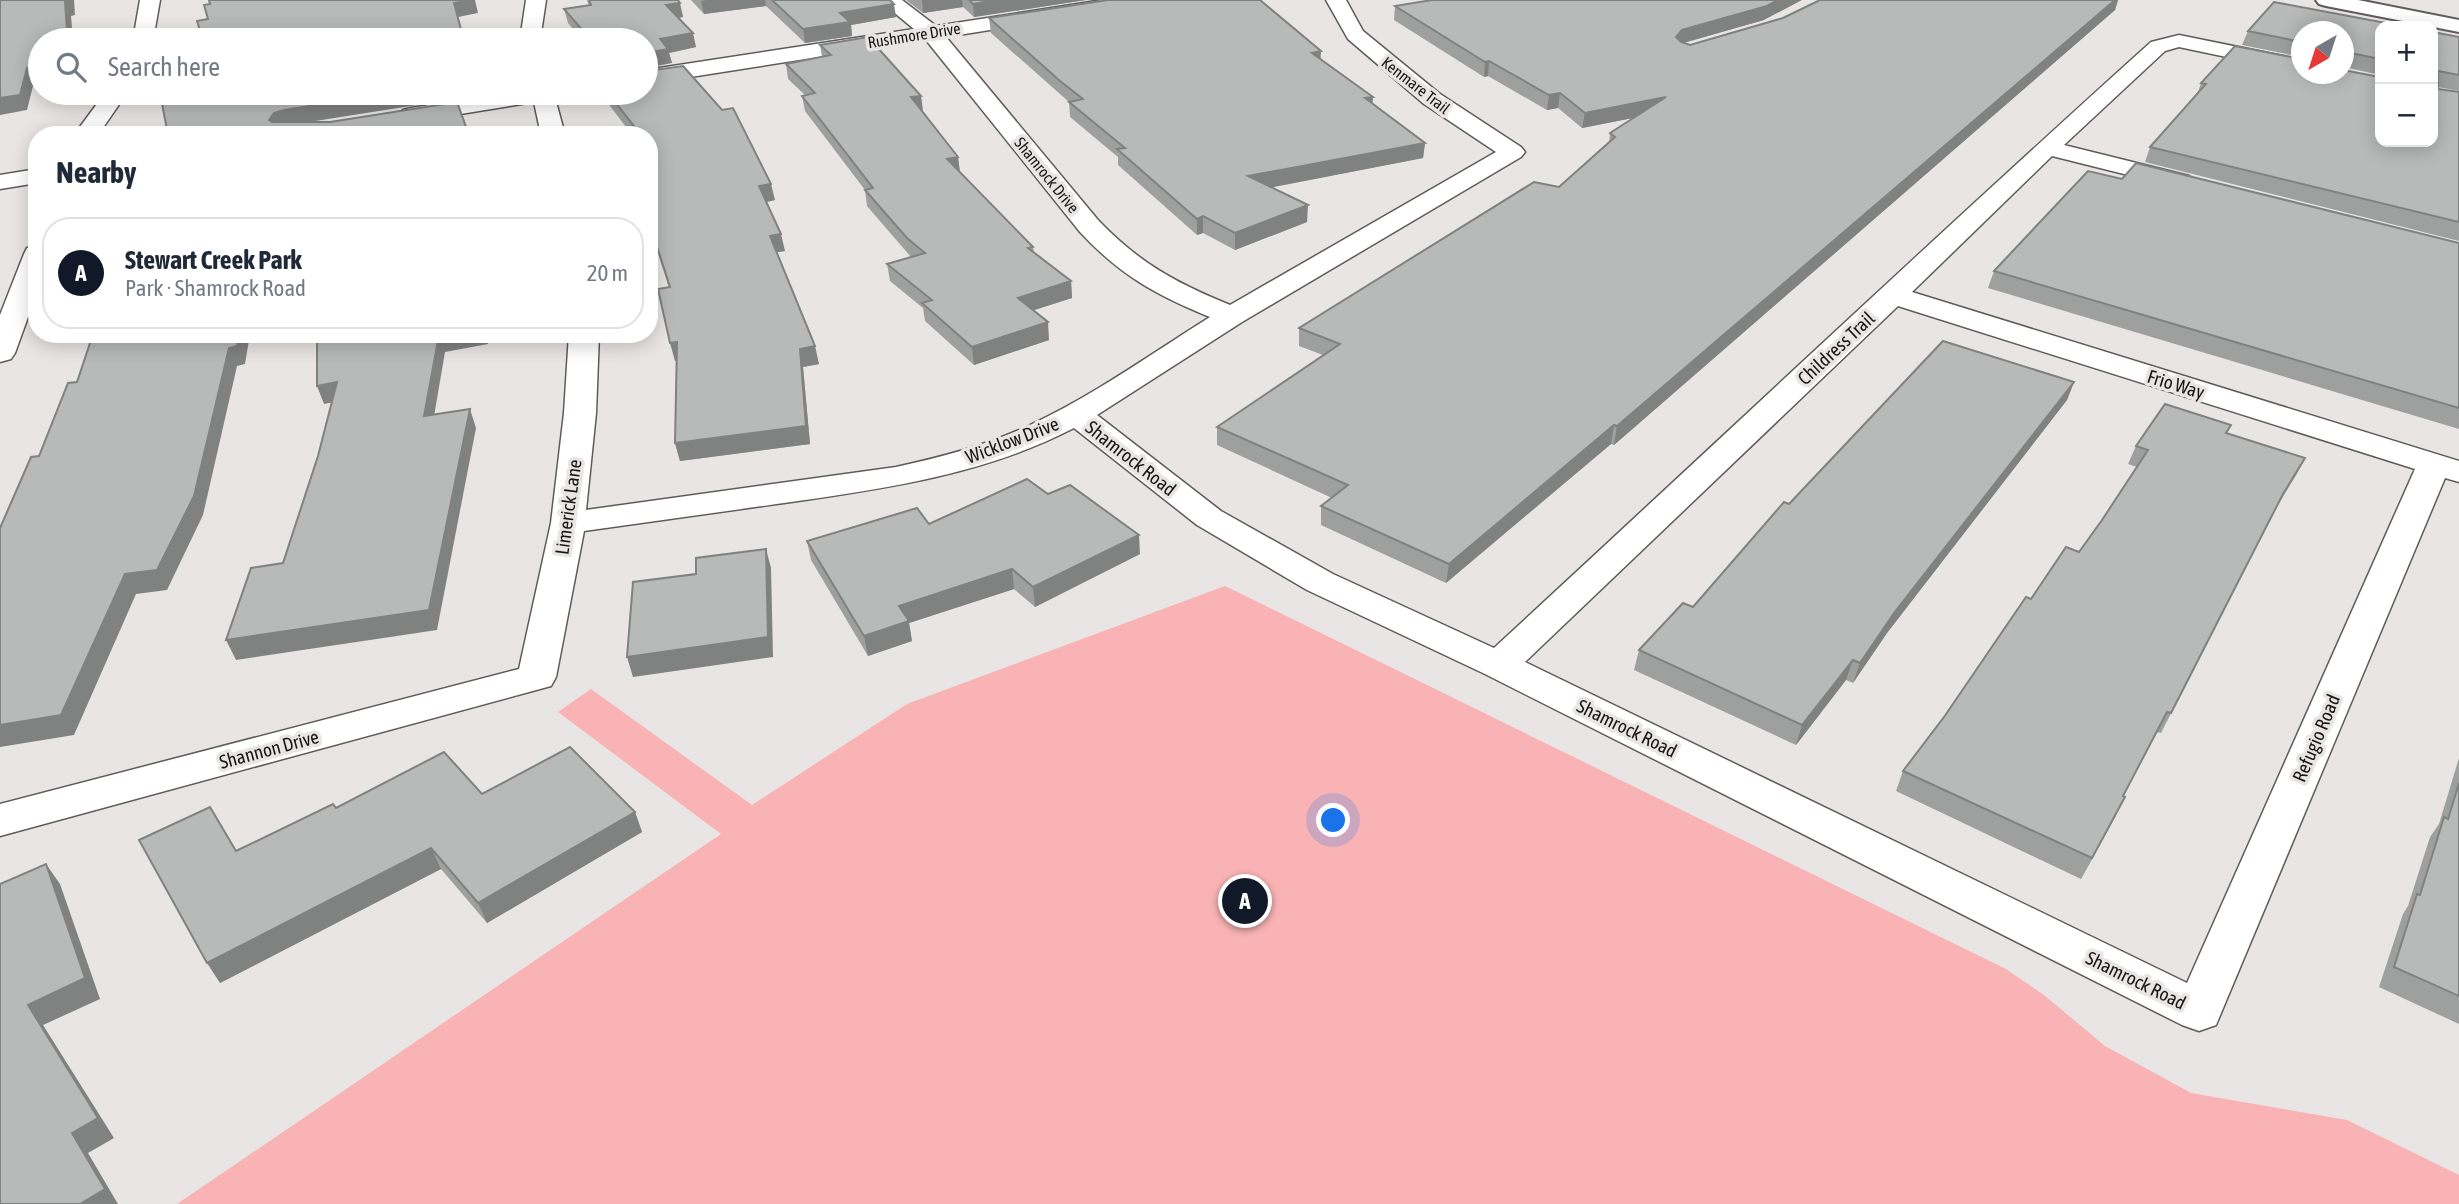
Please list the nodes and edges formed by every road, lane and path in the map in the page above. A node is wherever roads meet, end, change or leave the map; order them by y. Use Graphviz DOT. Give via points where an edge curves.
graph roads {
  1 [pos="150,0"];
  2 [pos="536,0"];
  3 [pos="889,0"];
  4 [pos="1141,0"];
  5 [pos="1336,0"];
  6 [pos="2326,0"];
  7 [pos="2459,26"];
  8 [pos="145,28"];
  9 [pos="532,28"];
  10 [pos="931,32"];
  11 [pos="2291,65"];
  12 [pos="658,75"];
  13 [pos="107,105"];
  14 [pos="473,105"];
  15 [pos="547,105"];
  16 [pos="384,120"];
  17 [pos="92,126"];
  18 [pos="551,126"];
  19 [pos="2049,148"];
  20 [pos="1513,152"];
  21 [pos="28,177"];
  22 [pos="0,182"];
  23 [pos="2207,188"];
  24 [pos="28,278"];
  25 [pos="1893,295"];
  26 [pos="1232,316"];
  27 [pos="584,343"];
  28 [pos="0,353"];
  29 [pos="1076,414"];
  30 [pos="2446,468"];
  31 [pos="568,523"];
  32 [pos="1499,665"];
  33 [pos="537,677"];
  34 [pos="0,820"];
  35 [pos="2199,1011"];
  1 -- 8 [label="street"];
  2 -- 9 [label="street"];
  3 -- 10 [label="street, Shamrock Drive"];
  4 -- 10 [label="street, Rushmore Drive"];
  5 -- 20 [label="street, Kenmare Trail" via="1355,35 1432,99"];
  6 -- 7 [label="main road"];
  10 -- 12 [label="street, Rushmore Drive"];
  10 -- 26 [label="street, Shamrock Drive" via="1117,254 1170,290"];
  11 -- 19 [label="street, Childress Trail" via="2179,41 2158,46"];
  13 -- 17 [label="street"];
  14 -- 16 [label="street"];
  15 -- 18 [label="street"];
  19 -- 23 [label="street"];
  19 -- 25 [label="street, Childress Trail"];
  20 -- 26 [label="street, Wicklow Drive"];
  21 -- 22 [label="street"];
  24 -- 28 [label="street"];
  25 -- 30 [label="street, Frio Way"];
  25 -- 32 [label="street, Childress Trail"];
  26 -- 29 [label="street, Wicklow Drive"];
  27 -- 31 [label="street, Limerick Lane"];
  29 -- 31 [label="street, Wicklow Drive" via="992,450 896,477"];
  29 -- 32 [label="street, Shamrock Road" via="1209,518 1252,544 1320,582"];
  30 -- 35 [label="street, Refugio Road"];
  31 -- 33 [label="street, Limerick Lane"];
  32 -- 35 [label="street, Shamrock Road"];
  33 -- 34 [label="street, Shannon Drive"];
}
